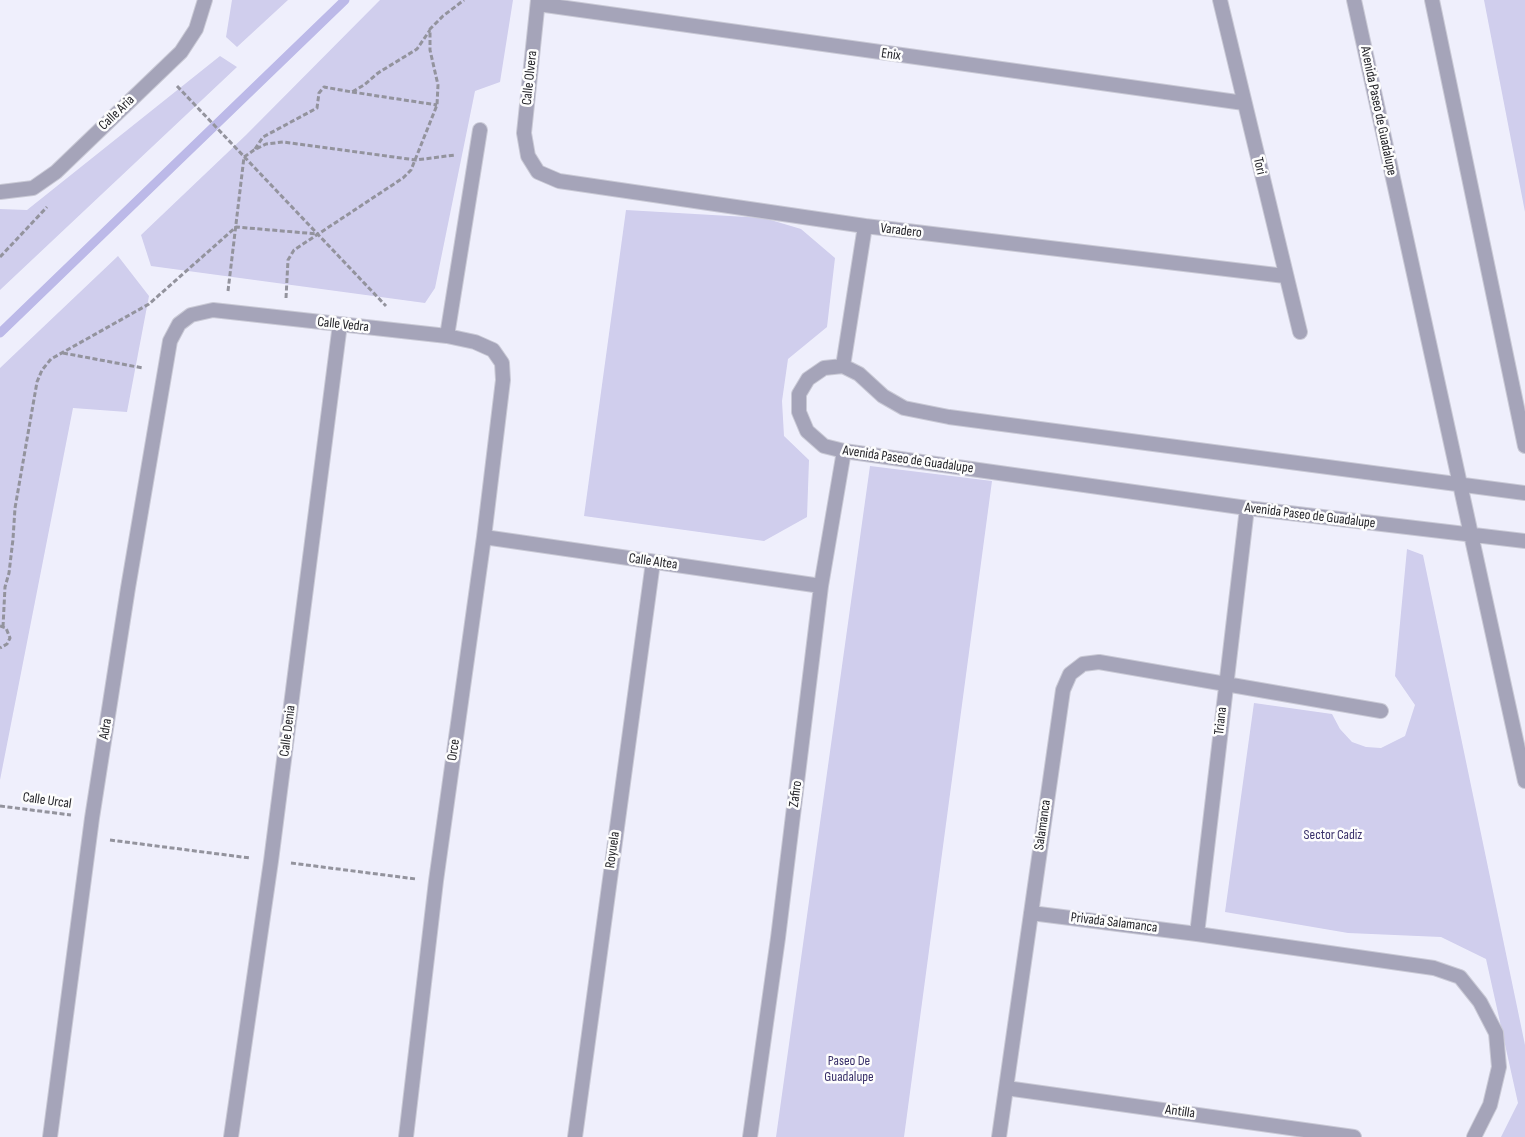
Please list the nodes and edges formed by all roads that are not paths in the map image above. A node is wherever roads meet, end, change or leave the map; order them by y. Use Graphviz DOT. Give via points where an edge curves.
graph roads {
  1 [pos="205,0"];
  2 [pos="1220,0"];
  3 [pos="1354,0"];
  4 [pos="1432,0"];
  5 [pos="538,2"];
  6 [pos="1244,103"];
  7 [pos="480,130"];
  8 [pos="528,156"];
  9 [pos="0,192"];
  10 [pos="865,226"];
  11 [pos="1285,276"];
  12 [pos="179,324"];
  13 [pos="340,324"];
  14 [pos="1300,332"];
  15 [pos="447,336"];
  16 [pos="502,363"];
  17 [pos="843,366"];
  18 [pos="1525,446"];
  19 [pos="844,452"];
  20 [pos="1460,485"];
  21 [pos="1525,493"];
  22 [pos="1247,508"];
  23 [pos="1472,536"];
  24 [pos="484,537"];
  25 [pos="1525,541"];
  26 [pos="653,562"];
  27 [pos="821,586"];
  28 [pos="1226,682"];
  29 [pos="1381,711"];
  30 [pos="1525,781"];
  31 [pos="1031,913"];
  32 [pos="1197,934"];
  33 [pos="1006,1088"];
  34 [pos="50,1137"];
  35 [pos="230,1137"];
  36 [pos="406,1137"];
  37 [pos="575,1137"];
  38 [pos="750,1137"];
  39 [pos="999,1137"];
  40 [pos="1354,1137"];
  41 [pos="1474,1137"];
  1 -- 9 [label="street, Calle Aria" via="196,29 181,52 56,172 33,188"];
  2 -- 6 [label="street, Tori"];
  3 -- 20 [label="street, Avenida Paseo de Guadalupe"];
  4 -- 18 [label="street"];
  5 -- 6 [label="street, Enix"];
  5 -- 8 [label="street, Calle Olvera" via="524,133"];
  6 -- 11 [label="street, Tori"];
  7 -- 15 [label="street"];
  8 -- 10 [label="street, Varadero" via="538,172 559,181"];
  10 -- 11 [label="street, Varadero"];
  10 -- 17 [label="street"];
  11 -- 14 [label="street, Tori"];
  12 -- 13 [label="street, Calle Vedra" via="192,315 213,310"];
  12 -- 34 [label="street, Adra" via="170,341 128,588 92,818"];
  13 -- 15 [label="street, Calle Vedra"];
  13 -- 35 [label="street, Calle Denia" via="271,861"];
  15 -- 16 [label="street, Calle Vedra" via="476,342 493,350"];
  16 -- 24 [label="street, Orce" via="503,380"];
  17 -- 19 [label="street, Avenida Paseo de Guadalupe" via="824,368 808,379 799,394 798,412 807,431 824,446"];
  17 -- 20 [label="street" via="904,408 949,417"];
  19 -- 22 [label="street, Avenida Paseo de Guadalupe"];
  19 -- 27 [label="street, Zafiro"];
  20 -- 21 [label="street"];
  20 -- 23 [label="street, Avenida Paseo de Guadalupe"];
  22 -- 23 [label="street, Avenida Paseo de Guadalupe"];
  22 -- 28 [label="street, Triana"];
  23 -- 25 [label="street, Avenida Paseo de Guadalupe"];
  23 -- 30 [label="street, Avenida Paseo de Guadalupe"];
  24 -- 26 [label="street, Calle Altea"];
  24 -- 36 [label="street, Orce" via="436,881"];
  26 -- 27 [label="street, Calle Altea"];
  26 -- 37 [label="street, Royuela"];
  27 -- 38 [label="street, Zafiro"];
  28 -- 29 [label="street"];
  28 -- 31 [label="street, Salamanca" via="1099,662 1084,664 1070,674 1063,690"];
  28 -- 32 [label="street, Triana"];
  31 -- 32 [label="street, Privada Salamanca"];
  31 -- 33 [label="street, Salamanca"];
  32 -- 41 [label="street" via="1434,968 1460,978 1480,1002 1496,1033 1499,1067 1490,1105"];
  33 -- 39 [label="street, Salamanca"];
  33 -- 40 [label="street, Antilla"];
}
